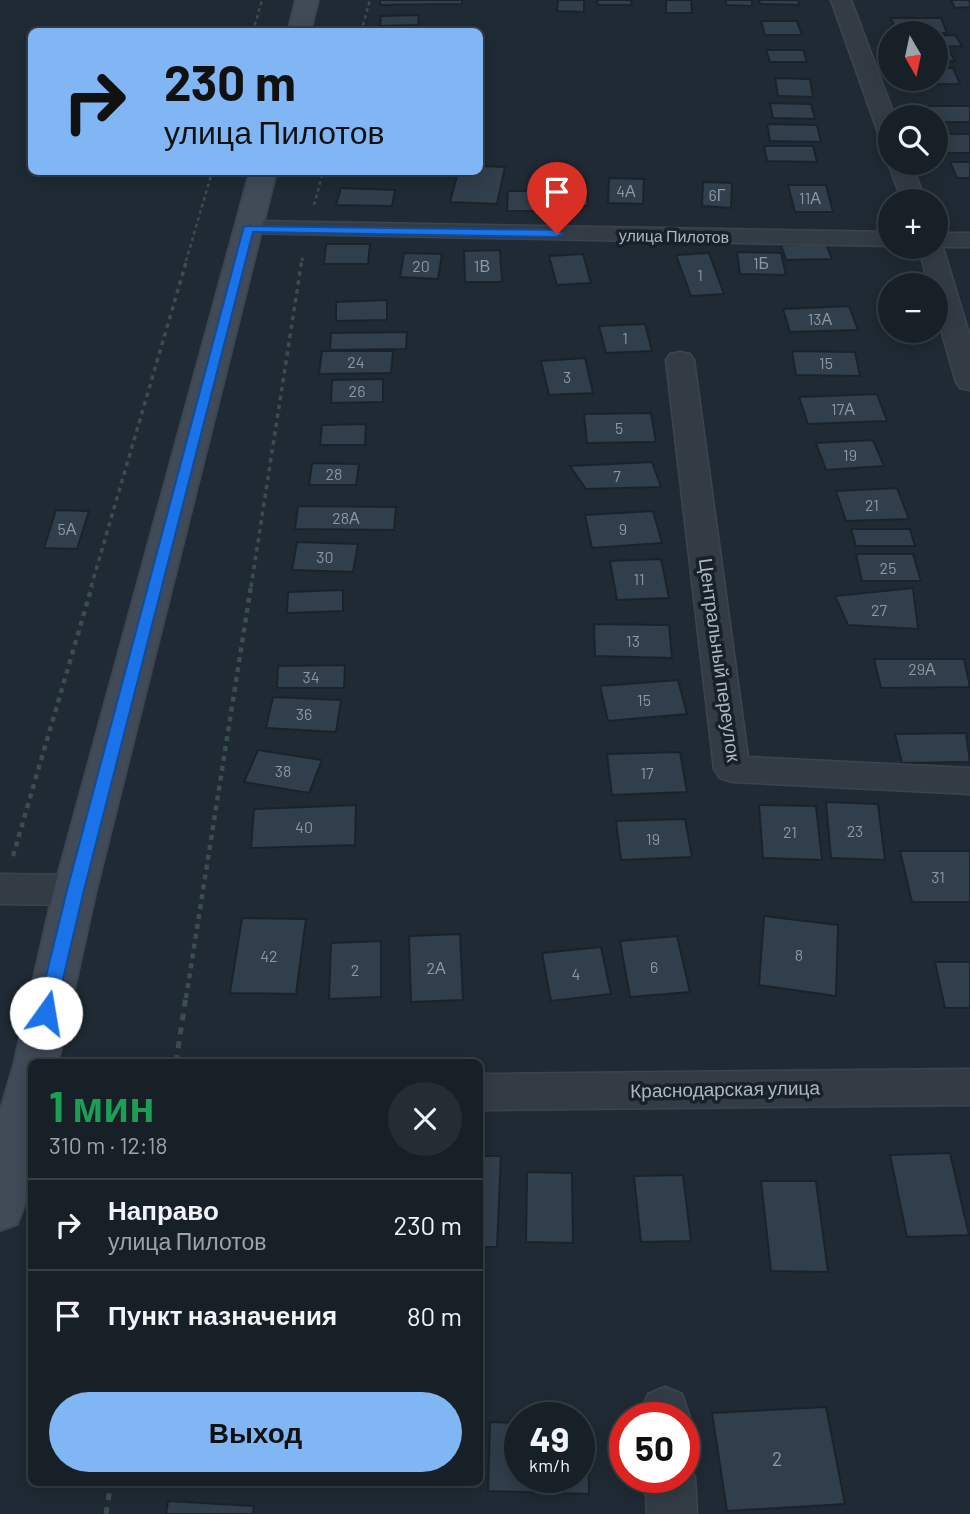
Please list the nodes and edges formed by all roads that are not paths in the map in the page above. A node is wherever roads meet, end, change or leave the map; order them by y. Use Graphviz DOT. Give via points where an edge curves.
graph roads {
  1 [pos="307,0"];
  2 [pos="841,0"];
  3 [pos="300,28"];
  4 [pos="879,105"];
  5 [pos="262,175"];
  6 [pos="248,228"];
  7 [pos="878,239"];
  8 [pos="948,240"];
  9 [pos="970,240"];
  10 [pos="934,259"];
  11 [pos="680,360"];
  12 [pos="970,382"];
  13 [pos="970,781"];
  14 [pos="2,889"];
  15 [pos="75,890"];
  16 [pos="37,1059"];
  17 [pos="970,1087"];
  18 [pos="483,1092"];
  19 [pos="28,1096"];
  20 [pos="0,1208"];
  21 [pos="671,1493"];
  22 [pos="672,1514"];
  1 -- 3 [label="main road"];
  2 -- 4 [label="street"];
  5 -- 6 [label="main road"];
  6 -- 7 [label="street, улица Пилотов"];
  6 -- 15 [label="main road"];
  8 -- 9 [label="street"];
  10 -- 12 [label="street"];
  11 -- 13 [label="street, Центральный переулок" via="732,769"];
  14 -- 15 [label="street"];
  15 -- 16 [label="main road"];
  17 -- 18 [label="street, Краснодарская улица"];
  19 -- 20 [label="main road"];
  21 -- 22 [label="street"];
}
